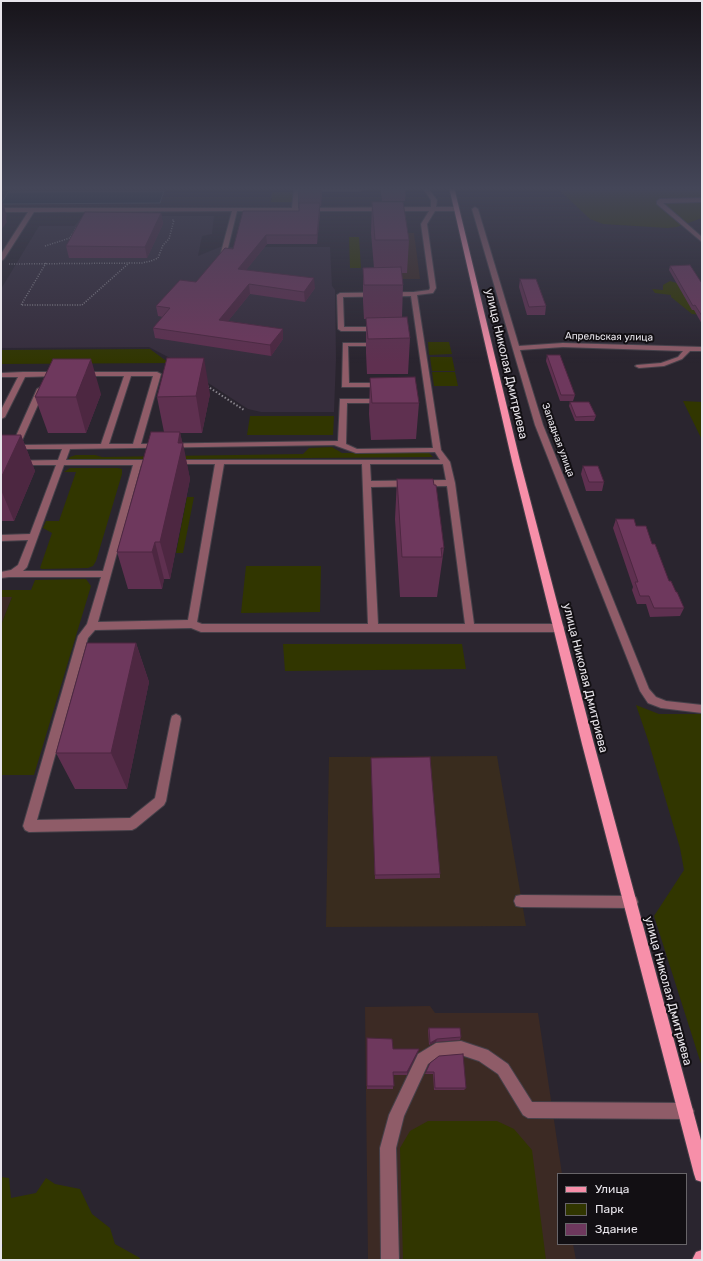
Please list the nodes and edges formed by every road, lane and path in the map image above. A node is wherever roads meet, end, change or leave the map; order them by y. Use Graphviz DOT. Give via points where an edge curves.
graph roads {
  1 [pos="9,246"];
  2 [pos="163,246"];
  3 [pos="226,246"];
  4 [pos="427,246"];
  5 [pos="465,246"];
  6 [pos="486,246"];
  7 [pos="223,256"];
  8 [pos="1,259"];
  9 [pos="46,263"];
  10 [pos="130,263"];
  11 [pos="9,264"];
  12 [pos="414,294"];
  13 [pos="388,329"];
  14 [pos="411,330"];
  15 [pos="419,330"];
  16 [pos="391,344"];
  17 [pos="516,348"];
  18 [pos="688,349"];
  19 [pos="702,349"];
  20 [pos="639,366"];
  21 [pos="23,374"];
  22 [pos="48,374"];
  23 [pos="128,374"];
  24 [pos="1,375"];
  25 [pos="390,384"];
  26 [pos="390,401"];
  27 [pos="1,417"];
  28 [pos="104,446"];
  29 [pos="136,446"];
  30 [pos="345,446"];
  31 [pos="1,447"];
  32 [pos="15,447"];
  33 [pos="67,447"];
  34 [pos="437,450"];
  35 [pos="138,462"];
  36 [pos="220,462"];
  37 [pos="366,462"];
  38 [pos="446,462"];
  39 [pos="1,463"];
  40 [pos="62,463"];
  41 [pos="451,483"];
  42 [pos="367,484"];
  43 [pos="1,538"];
  44 [pos="33,538"];
  45 [pos="106,574"];
  46 [pos="3,575"];
  47 [pos="192,624"];
  48 [pos="92,626"];
  49 [pos="373,628"];
  50 [pos="470,628"];
  51 [pos="559,628"];
  52 [pos="702,709"];
  53 [pos="176,719"];
  54 [pos="522,900"];
  55 [pos="631,902"];
  56 [pos="686,1111"];
  57 [pos="702,1174"];
  58 [pos="390,1260"];
  1 -- 8 [label="street"];
  2 -- 10 [label="path" via="158,258 142,263"];
  3 -- 7 [label="street"];
  4 -- 12 [label="street" via="433,288 431,292"];
  5 -- 51 [label="main road, улица Николая Дмитриева"];
  6 -- 17 [label="street, Западная улица"];
  9 -- 10 [label="path"];
  9 -- 10 [label="path" via="21,306 82,306"];
  9 -- 11 [label="path"];
  12 -- 13 [label="street" via="340,295 341,329"];
  12 -- 15 [label="street"];
  14 -- 15 [label="street"];
  15 -- 34 [label="street" via="417,343"];
  16 -- 25 [label="street" via="345,344 345,385"];
  17 -- 18 [label="street, Апрельская улица" via="563,345"];
  17 -- 52 [label="street, Западная улица" via="539,425 644,691 652,700 665,705"];
  18 -- 19 [label="street, Апрельская улица"];
  18 -- 20 [label="street" via="680,358 662,365"];
  21 -- 22 [label="street"];
  21 -- 24 [label="street"];
  21 -- 27 [label="street"];
  22 -- 23 [label="street"];
  22 -- 32 [label="street"];
  23 -- 28 [label="street"];
  23 -- 29 [label="street" via="156,374"];
  26 -- 30 [label="street" via="342,401"];
  28 -- 29 [label="street"];
  28 -- 33 [label="street"];
  29 -- 30 [label="street" via="328,443"];
  30 -- 34 [label="street" via="356,451 370,452"];
  31 -- 32 [label="street"];
  32 -- 33 [label="street"];
  33 -- 40 [label="street"];
  34 -- 38 [label="street"];
  35 -- 36 [label="street"];
  35 -- 40 [label="street"];
  35 -- 45 [label="street"];
  36 -- 37 [label="street"];
  36 -- 47 [label="street"];
  37 -- 38 [label="street"];
  37 -- 42 [label="street"];
  38 -- 41 [label="street"];
  39 -- 40 [label="street"];
  40 -- 44 [label="street"];
  41 -- 42 [label="street"];
  41 -- 50 [label="street"];
  42 -- 49 [label="street"];
  43 -- 44 [label="street"];
  44 -- 46 [label="street" via="22,567 13,573"];
  45 -- 46 [label="street"];
  45 -- 48 [label="street"];
  47 -- 48 [label="street"];
  47 -- 49 [label="street" via="201,628"];
  48 -- 53 [label="street" via="83,636 29,826 132,824 160,801"];
  49 -- 50 [label="street"];
  50 -- 51 [label="street"];
  51 -- 55 [label="main road, улица Николая Дмитриева"];
  54 -- 55 [label="street"];
  55 -- 56 [label="main road, улица Николая Дмитриева"];
  56 -- 57 [label="main road, улица Николая Дмитриева"];
  56 -- 58 [label="street" via="528,1110 503,1069 483,1055 460,1048 436,1050 423,1059 397,1115 388,1148"];
}
